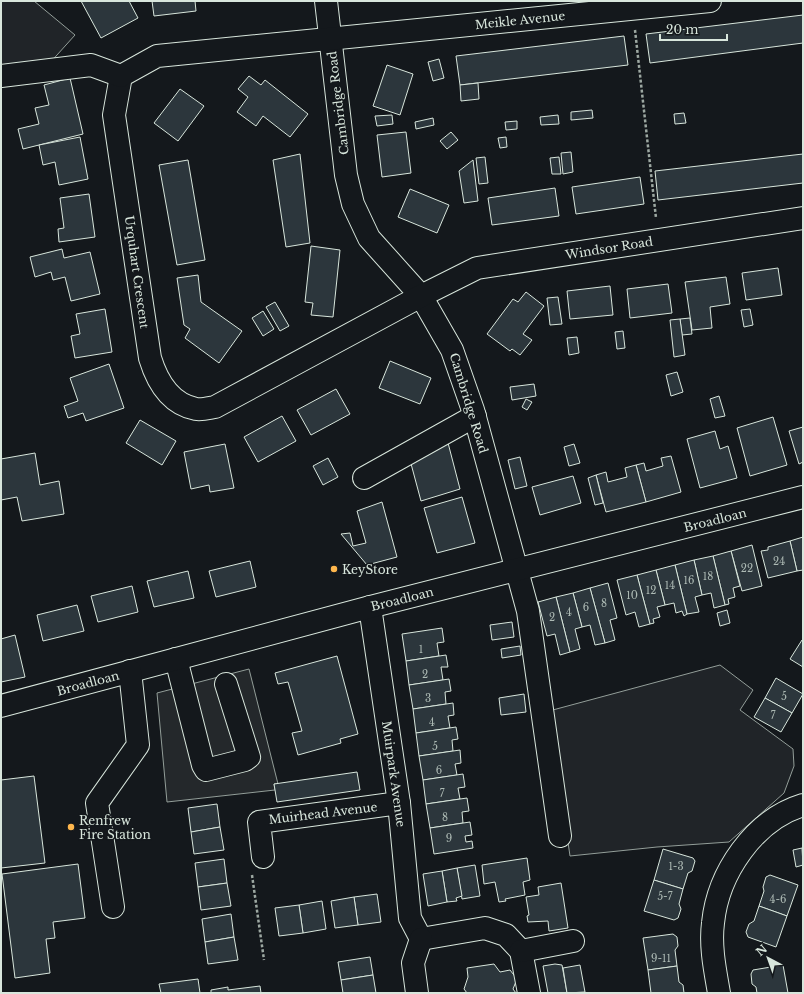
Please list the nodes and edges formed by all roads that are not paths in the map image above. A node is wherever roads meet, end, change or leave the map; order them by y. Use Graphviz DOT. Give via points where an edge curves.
graph roads {
  1 [pos="326,1"];
  2 [pos="710,1"];
  3 [pos="330,39"];
  4 [pos="1,76"];
  5 [pos="121,76"];
  6 [pos="803,218"];
  7 [pos="421,296"];
  8 [pos="475,416"];
  9 [pos="364,478"];
  10 [pos="803,497"];
  11 [pos="516,571"];
  12 [pos="370,607"];
  13 [pos="176,659"];
  14 [pos="130,672"];
  15 [pos="226,684"];
  16 [pos="1,706"];
  17 [pos="399,804"];
  18 [pos="803,805"];
  19 [pos="560,836"];
  20 [pos="263,857"];
  21 [pos="113,907"];
  22 [pos="422,939"];
  23 [pos="574,941"];
  24 [pos="521,951"];
  25 [pos="417,993"];
  26 [pos="529,993"];
  27 [pos="719,993"];
  1 -- 3 [label="street, Cambridge Road"];
  2 -- 3 [label="street, Meikle Avenue"];
  3 -- 5 [label="street" via="157,56"];
  3 -- 7 [label="street, Cambridge Road" via="346,175 353,204 369,238"];
  4 -- 5 [label="street" via="91,65"];
  5 -- 7 [label="street, Urquhart Crescent" via="114,115 150,358 155,374 180,404 197,410 215,407"];
  6 -- 7 [label="street, Windsor Road" via="477,268"];
  7 -- 8 [label="street, Cambridge Road" via="452,350"];
  8 -- 9 [label="street"];
  8 -- 11 [label="street, Cambridge Road"];
  10 -- 11 [label="street, Broadloan"];
  11 -- 12 [label="street, Broadloan"];
  11 -- 19 [label="street, Cambridge Road" via="528,611"];
  12 -- 13 [label="street, Broadloan"];
  12 -- 17 [label="street, Muirpark Avenue"];
  13 -- 14 [label="street, Broadloan"];
  13 -- 15 [label="street" via="206,770 249,757"];
  14 -- 16 [label="street, Broadloan"];
  14 -- 21 [label="street" via="138,745 97,803"];
  17 -- 20 [label="street, Muirhead Avenue" via="259,822"];
  17 -- 22 [label="street, Muirpark Avenue" via="410,918"];
  18 -- 27 [label="street" via="778,816 758,832 730,870 713,923 713,958"];
  22 -- 24 [label="street" via="486,928 506,935"];
  22 -- 25 [label="street" via="413,963"];
  23 -- 24 [label="street"];
  24 -- 26 [label="street"];
}
